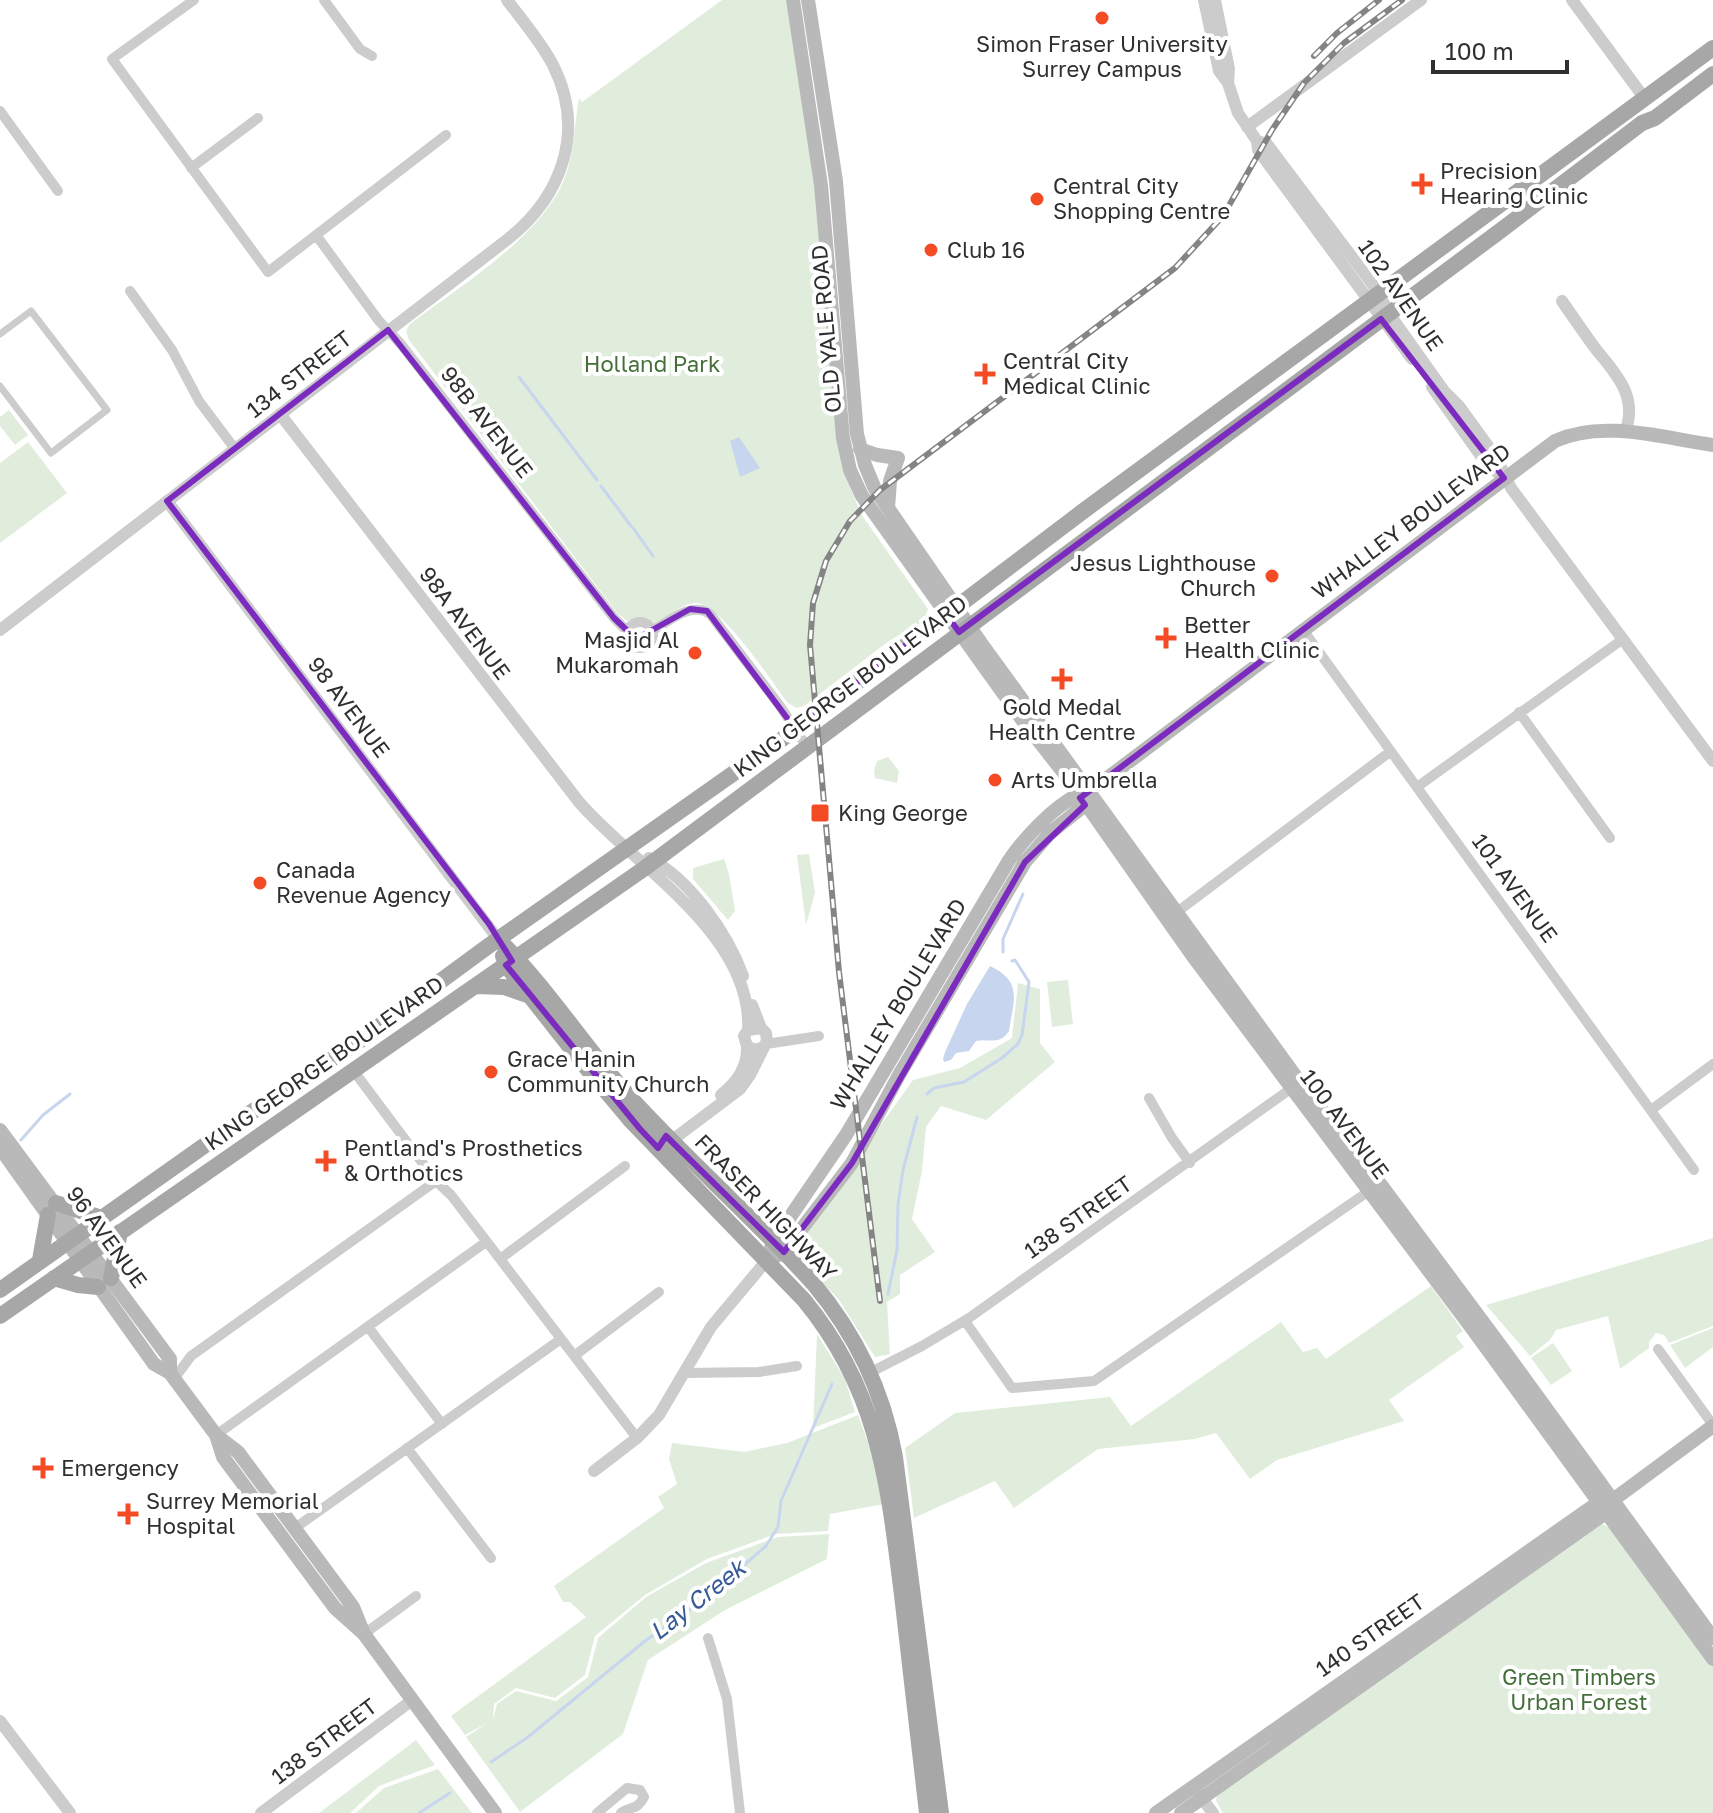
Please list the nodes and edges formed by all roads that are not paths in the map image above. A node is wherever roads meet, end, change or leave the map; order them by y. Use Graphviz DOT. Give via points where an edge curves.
graph roads {
  1 [pos="194,0"];
  2 [pos="324,0"];
  3 [pos="507,0"];
  4 [pos="793,0"];
  5 [pos="808,0"];
  6 [pos="1204,0"];
  7 [pos="1215,0"];
  8 [pos="1421,0"];
  9 [pos="1572,0"];
  10 [pos="1713,48"];
  11 [pos="372,56"];
  12 [pos="1713,74"];
  13 [pos="1228,83"];
  14 [pos="1645,99"];
  15 [pos="0,111"];
  16 [pos="258,118"];
  17 [pos="1642,123"];
  18 [pos="1247,127"];
  19 [pos="446,135"];
  20 [pos="191,168"];
  21 [pos="58,191"];
  22 [pos="832,212"];
  23 [pos="316,235"];
  24 [pos="130,291"];
  25 [pos="1374,298"];
  26 [pos="1562,301"];
  27 [pos="1385,316"];
  28 [pos="388,330"];
  29 [pos="0,334"];
  30 [pos="0,386"];
  31 [pos="280,414"];
  32 [pos="1625,432"];
  33 [pos="1180,441"];
  34 [pos="1713,445"];
  35 [pos="1207,448"];
  36 [pos="235,449"];
  37 [pos="860,449"];
  38 [pos="1180,468"];
  39 [pos="1504,478"];
  40 [pos="167,501"];
  41 [pos="888,508"];
  42 [pos="951,610"];
  43 [pos="964,628"];
  44 [pos="0,630"];
  45 [pos="653,630"];
  46 [pos="1303,630"];
  47 [pos="627,631"];
  48 [pos="1623,639"];
  49 [pos="1519,712"];
  50 [pos="796,730"];
  51 [pos="807,747"];
  52 [pos="1391,751"];
  53 [pos="1713,761"];
  54 [pos="1417,787"];
  55 [pos="1084,797"];
  56 [pos="1610,838"];
  57 [pos="628,848"];
  58 [pos="650,864"];
  59 [pos="1177,912"];
  60 [pos="498,939"];
  61 [pos="512,961"];
  62 [pos="474,986"];
  63 [pos="530,996"];
  64 [pos="819,1036"];
  65 [pos="764,1037"];
  66 [pos="1713,1064"];
  67 [pos="353,1070"];
  68 [pos="1295,1086"];
  69 [pos="1149,1098"];
  70 [pos="1651,1110"];
  71 [pos="0,1130"];
  72 [pos="665,1142"];
  73 [pos="0,1148"];
  74 [pos="1190,1163"];
  75 [pos="625,1166"];
  76 [pos="1694,1170"];
  77 [pos="436,1181"];
  78 [pos="1369,1191"];
  79 [pos="52,1209"];
  80 [pos="102,1218"];
  81 [pos="120,1232"];
  82 [pos="486,1242"];
  83 [pos="79,1247"];
  84 [pos="778,1247"];
  85 [pos="500,1259"];
  86 [pos="40,1260"];
  87 [pos="767,1260"];
  88 [pos="54,1278"];
  89 [pos="104,1282"];
  90 [pos="0,1290"];
  91 [pos="659,1292"];
  92 [pos="18,1303"];
  93 [pos="0,1316"];
  94 [pos="965,1321"];
  95 [pos="368,1327"];
  96 [pos="561,1339"];
  97 [pos="1658,1349"];
  98 [pos="191,1356"];
  99 [pos="574,1356"];
  100 [pos="797,1366"];
  101 [pos="171,1370"];
  102 [pos="871,1372"];
  103 [pos="684,1373"];
  104 [pos="442,1424"];
  105 [pos="1713,1426"];
  106 [pos="216,1435"];
  107 [pos="637,1438"];
  108 [pos="407,1448"];
  109 [pos="594,1471"];
  110 [pos="1606,1505"];
  111 [pos="295,1528"];
  112 [pos="279,1532"];
  113 [pos="491,1558"];
  114 [pos="416,1596"];
  115 [pos="353,1607"];
  116 [pos="364,1634"];
  117 [pos="708,1638"];
  118 [pos="1713,1638"];
  119 [pos="1713,1659"];
  120 [pos="411,1701"];
  121 [pos="0,1721"];
  122 [pos="1197,1792"];
  123 [pos="70,1813"];
  124 [pos="261,1813"];
  125 [pos="495,1813"];
  126 [pos="597,1813"];
  127 [pos="621,1813"];
  128 [pos="740,1813"];
  129 [pos="927,1813"];
  130 [pos="941,1813"];
  131 [pos="1156,1813"];
  132 [pos="1181,1813"];
  133 [pos="1213,1813"];
  1 -- 20 [label="street" via="112,59"];
  2 -- 11 [label="street" via="360,49"];
  3 -- 28 [label="street, 134 STREET" via="554,66 563,90 567,142 560,174 533,218"];
  4 -- 22 [label="main road, OLD YALE ROAD"];
  5 -- 22 [label="main road, OLD YALE ROAD"];
  6 -- 13 [label="street, 102 AVENUE" via="1216,62"];
  7 -- 13 [label="street, 102 AVENUE"];
  8 -- 18 [label="street"];
  9 -- 14 [label="street"];
  10 -- 14 [label="main road, KING GEORGE BOULEVARD"];
  12 -- 17 [label="main road, KING GEORGE BOULEVARD"];
  13 -- 18 [label="street, 102 AVENUE"];
  14 -- 17 [label="main road"];
  14 -- 25 [label="main road, KING GEORGE BOULEVARD"];
  15 -- 21 [label="street"];
  16 -- 20 [label="street"];
  17 -- 27 [label="main road, KING GEORGE BOULEVARD"];
  18 -- 25 [label="street, 102 AVENUE" via="1258,150"];
  19 -- 23 [label="street"];
  20 -- 23 [label="street" via="268,272"];
  22 -- 37 [label="main road, OLD YALE ROAD"];
  22 -- 42 [label="main road, OLD YALE ROAD" via="841,417 850,470 870,508"];
  23 -- 28 [label="street, 98B AVENUE"];
  24 -- 36 [label="street"];
  25 -- 27 [label="street, 102 AVENUE"];
  25 -- 33 [label="main road, KING GEORGE BOULEVARD"];
  26 -- 32 [label="street" via="1598,351 1621,400"];
  27 -- 35 [label="main road, KING GEORGE BOULEVARD"];
  27 -- 39 [label="street, 102 AVENUE" via="1486,463"];
  28 -- 31 [label="street, 134 STREET"];
  28 -- 47 [label="street, 98B AVENUE"];
  29 -- 30 [label="street" via="31,311 107,410 51,453"];
  31 -- 36 [label="street, 134 STREET"];
  31 -- 57 [label="street, 98A AVENUE" via="579,802"];
  32 -- 34 [label="main road, WHALLEY BOULEVARD"];
  32 -- 39 [label="main road, WHALLEY BOULEVARD" via="1566,435"];
  33 -- 35 [label="main road"];
  33 -- 38 [label="main road"];
  33 -- 42 [label="main road, KING GEORGE BOULEVARD"];
  35 -- 38 [label="main road, KING GEORGE BOULEVARD"];
  36 -- 40 [label="street, 134 STREET"];
  37 -- 41 [label="main road, OLD YALE ROAD"];
  37 -- 41 [label="main road" via="898,458"];
  38 -- 43 [label="main road, KING GEORGE BOULEVARD"];
  39 -- 46 [label="main road, WHALLEY BOULEVARD"];
  39 -- 48 [label="street, 102 AVENUE"];
  40 -- 44 [label="street, 134 STREET"];
  40 -- 60 [label="street, 98 AVENUE"];
  41 -- 42 [label="main road, OLD YALE ROAD"];
  42 -- 43 [label="main road, 100 AVENUE"];
  42 -- 50 [label="main road, KING GEORGE BOULEVARD"];
  43 -- 51 [label="main road, KING GEORGE BOULEVARD"];
  43 -- 55 [label="main road, 100 AVENUE"];
  45 -- 47 [label="street" via="641,622"];
  45 -- 47 [label="street" via="651,643 638,648 630,644"];
  45 -- 50 [label="street" via="690,609 707,611"];
  46 -- 52 [label="street, 101 AVENUE"];
  46 -- 55 [label="main road, WHALLEY BOULEVARD"];
  48 -- 49 [label="street"];
  48 -- 53 [label="street, 102 AVENUE"];
  49 -- 54 [label="street"];
  49 -- 56 [label="street"];
  50 -- 51 [label="street"];
  50 -- 57 [label="main road, KING GEORGE BOULEVARD"];
  51 -- 58 [label="main road, KING GEORGE BOULEVARD"];
  52 -- 54 [label="street, 101 AVENUE"];
  52 -- 59 [label="street"];
  54 -- 70 [label="street, 101 AVENUE"];
  55 -- 59 [label="main road, 100 AVENUE"];
  55 -- 68 [label="main road, 100 AVENUE"];
  55 -- 84 [label="main road, WHALLEY BOULEVARD" via="1025,862 852,1163"];
  57 -- 58 [label="street, 98A AVENUE"];
  57 -- 60 [label="main road, KING GEORGE BOULEVARD"];
  58 -- 61 [label="main road, KING GEORGE BOULEVARD"];
  58 -- 65 [label="street, 98A AVENUE" via="713,935 733,970 748,1014"];
  59 -- 68 [label="main road, 100 AVENUE"];
  60 -- 61 [label="main road"];
  60 -- 80 [label="main road, KING GEORGE BOULEVARD"];
  61 -- 62 [label="main road, KING GEORGE BOULEVARD"];
  61 -- 63 [label="main road, FRASER HIGHWAY"];
  61 -- 72 [label="main road, FRASER HIGHWAY"];
  62 -- 63 [label="main road" via="504,987"];
  62 -- 67 [label="main road, KING GEORGE BOULEVARD"];
  63 -- 72 [label="main road, FRASER HIGHWAY" via="603,1088"];
  64 -- 65 [label="street"];
  65 -- 72 [label="street" via="743,1086"];
  65 -- 72 [label="street" via="755,1050 747,1046 736,1080"];
  66 -- 70 [label="street"];
  67 -- 77 [label="street"];
  67 -- 81 [label="main road, KING GEORGE BOULEVARD"];
  68 -- 74 [label="street, 138 STREET"];
  68 -- 78 [label="main road, 100 AVENUE"];
  68 -- 110 [label="main road, 100 AVENUE" via="1381,1185"];
  69 -- 74 [label="street"];
  70 -- 76 [label="street, 101 AVENUE"];
  71 -- 79 [label="main road, 96 AVENUE"];
  72 -- 84 [label="main road, FRASER HIGHWAY"];
  72 -- 87 [label="main road, FRASER HIGHWAY"];
  73 -- 79 [label="main road, 96 AVENUE"];
  74 -- 94 [label="street, 138 STREET"];
  75 -- 85 [label="street"];
  77 -- 82 [label="street"];
  77 -- 98 [label="street"];
  78 -- 94 [label="street" via="1094,1381 1012,1388"];
  78 -- 110 [label="main road, 100 AVENUE"];
  79 -- 80 [label="main road"];
  79 -- 83 [label="main road, 96 AVENUE"];
  79 -- 86 [label="main road"];
  80 -- 83 [label="main road, KING GEORGE BOULEVARD"];
  81 -- 83 [label="main road, KING GEORGE BOULEVARD"];
  81 -- 89 [label="main road"];
  82 -- 85 [label="street"];
  82 -- 95 [label="street"];
  83 -- 86 [label="main road, KING GEORGE BOULEVARD"];
  83 -- 88 [label="main road, KING GEORGE BOULEVARD"];
  83 -- 89 [label="main road, 96 AVENUE"];
  83 -- 92 [label="main road" via="31,1281"];
  84 -- 87 [label="main road, WHALLEY BOULEVARD"];
  84 -- 102 [label="main road, FRASER HIGHWAY" via="837,1314"];
  85 -- 96 [label="street"];
  86 -- 90 [label="main road, KING GEORGE BOULEVARD"];
  87 -- 103 [label="street, WHALLEY BOULEVARD" via="711,1327"];
  87 -- 129 [label="main road, FRASER HIGHWAY" via="829,1332 875,1429 891,1504"];
  88 -- 89 [label="main road" via="78,1285"];
  88 -- 92 [label="main road, KING GEORGE BOULEVARD"];
  89 -- 101 [label="main road, 96 AVENUE"];
  91 -- 99 [label="street"];
  92 -- 93 [label="main road, KING GEORGE BOULEVARD"];
  94 -- 102 [label="street, 138 STREET"];
  95 -- 104 [label="street"];
  95 -- 106 [label="street"];
  96 -- 99 [label="street"];
  96 -- 104 [label="street"];
  97 -- 105 [label="street"];
  98 -- 101 [label="street"];
  98 -- 101 [label="street"];
  99 -- 107 [label="street"];
  100 -- 103 [label="street"];
  101 -- 106 [label="main road, 96 AVENUE"];
  102 -- 130 [label="main road, FRASER HIGHWAY" via="895,1457"];
  103 -- 107 [label="street, WHALLEY BOULEVARD" via="659,1415"];
  104 -- 108 [label="street"];
  105 -- 110 [label="main road, 140 STREET"];
  106 -- 111 [label="main road, 96 AVENUE" via="235,1448"];
  106 -- 112 [label="main road, 96 AVENUE" via="223,1457"];
  107 -- 109 [label="street, WHALLEY BOULEVARD"];
  108 -- 111 [label="street"];
  108 -- 113 [label="street"];
  110 -- 118 [label="main road, 100 AVENUE"];
  110 -- 119 [label="main road, 100 AVENUE"];
  110 -- 122 [label="main road, 140 STREET"];
  111 -- 115 [label="main road, 96 AVENUE"];
  112 -- 115 [label="main road" via="287,1532 339,1600"];
  112 -- 116 [label="main road, 96 AVENUE" via="335,1608"];
  114 -- 116 [label="street"];
  115 -- 116 [label="main road, 96 AVENUE"];
  116 -- 120 [label="main road, 96 AVENUE"];
  117 -- 128 [label="street" via="727,1699"];
  120 -- 124 [label="street, 138 STREET"];
  120 -- 125 [label="main road, 96 AVENUE"];
  121 -- 123 [label="street"];
  122 -- 131 [label="main road, 140 STREET"];
  122 -- 132 [label="main road, 140 STREET"];
  122 -- 133 [label="street"];
  126 -- 127 [label="street" via="627,1788 640,1790 641,1804"];
}
